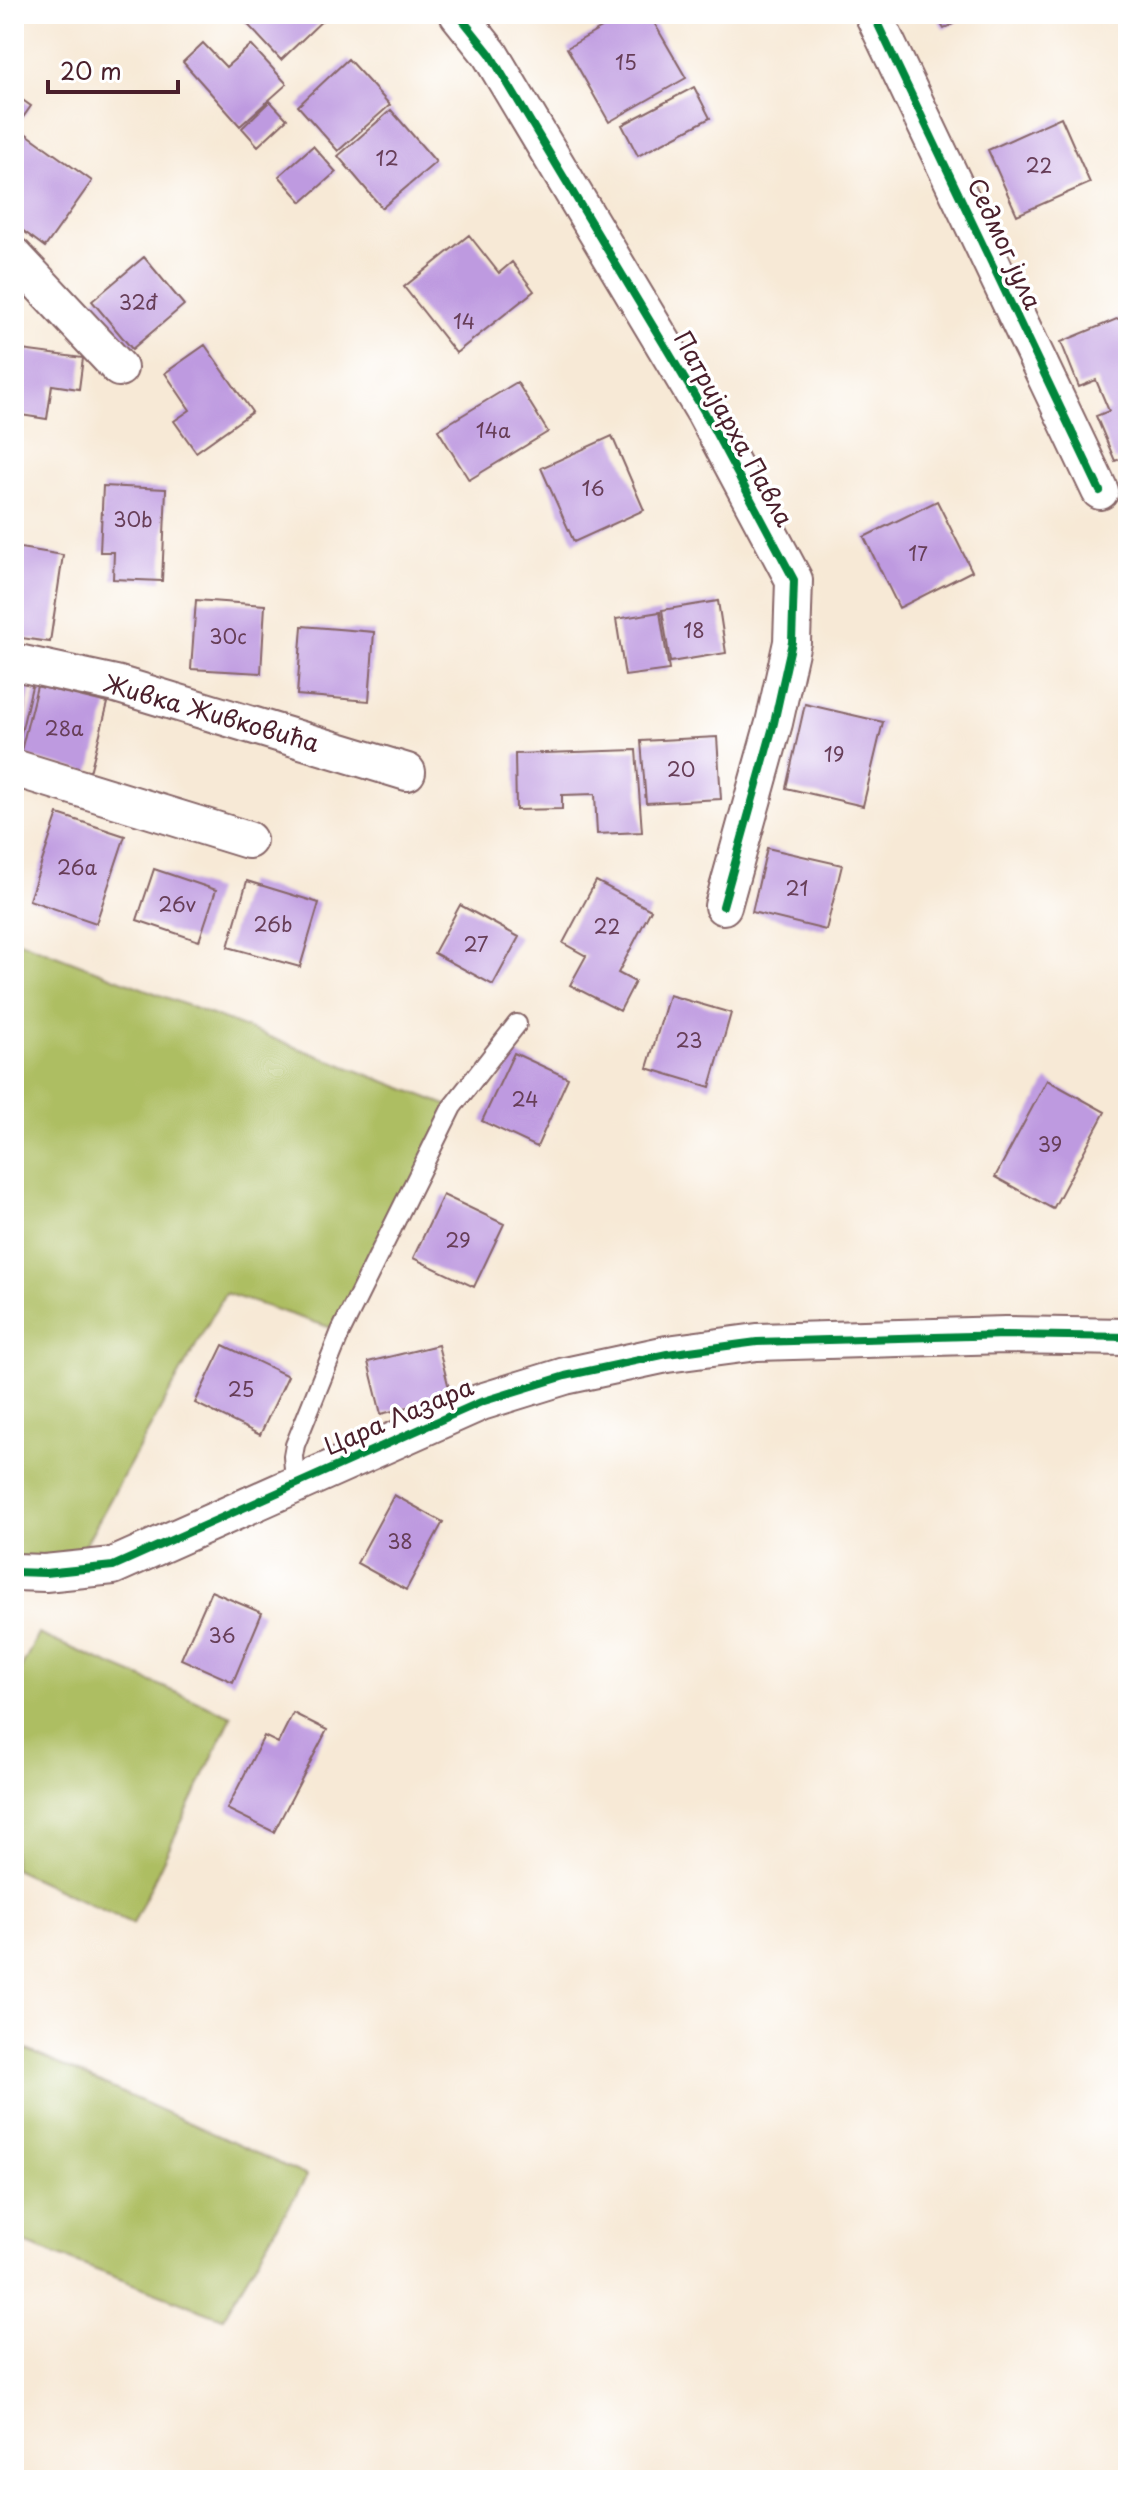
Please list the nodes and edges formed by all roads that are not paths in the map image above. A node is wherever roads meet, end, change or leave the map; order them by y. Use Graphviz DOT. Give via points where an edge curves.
graph roads {
  1 [pos="458,14"];
  2 [pos="873,14"];
  3 [pos="14,256"];
  4 [pos="119,368"];
  5 [pos="1100,491"];
  6 [pos="14,662"];
  7 [pos="14,768"];
  8 [pos="407,772"];
  9 [pos="248,840"];
  10 [pos="723,906"];
  11 [pos="517,1024"];
  12 [pos="1128,1337"];
  13 [pos="295,1483"];
  14 [pos="14,1572"];
  1 -- 10 [label="street, Патријарха Павла" via="490,54 705,413 794,580 792,642"];
  2 -- 5 [label="street, Седмог јула"];
  3 -- 4 [label="street"];
  6 -- 8 [label="street, Живка Живковића" via="116,684"];
  7 -- 9 [label="street"];
  11 -- 13 [label="lane, Цара Лазара" via="452,1107 341,1331 295,1445"];
  12 -- 13 [label="street, Цара Лазара" via="757,1342 667,1354 481,1402"];
  13 -- 14 [label="street, Цара Лазара" via="113,1566"];
}
